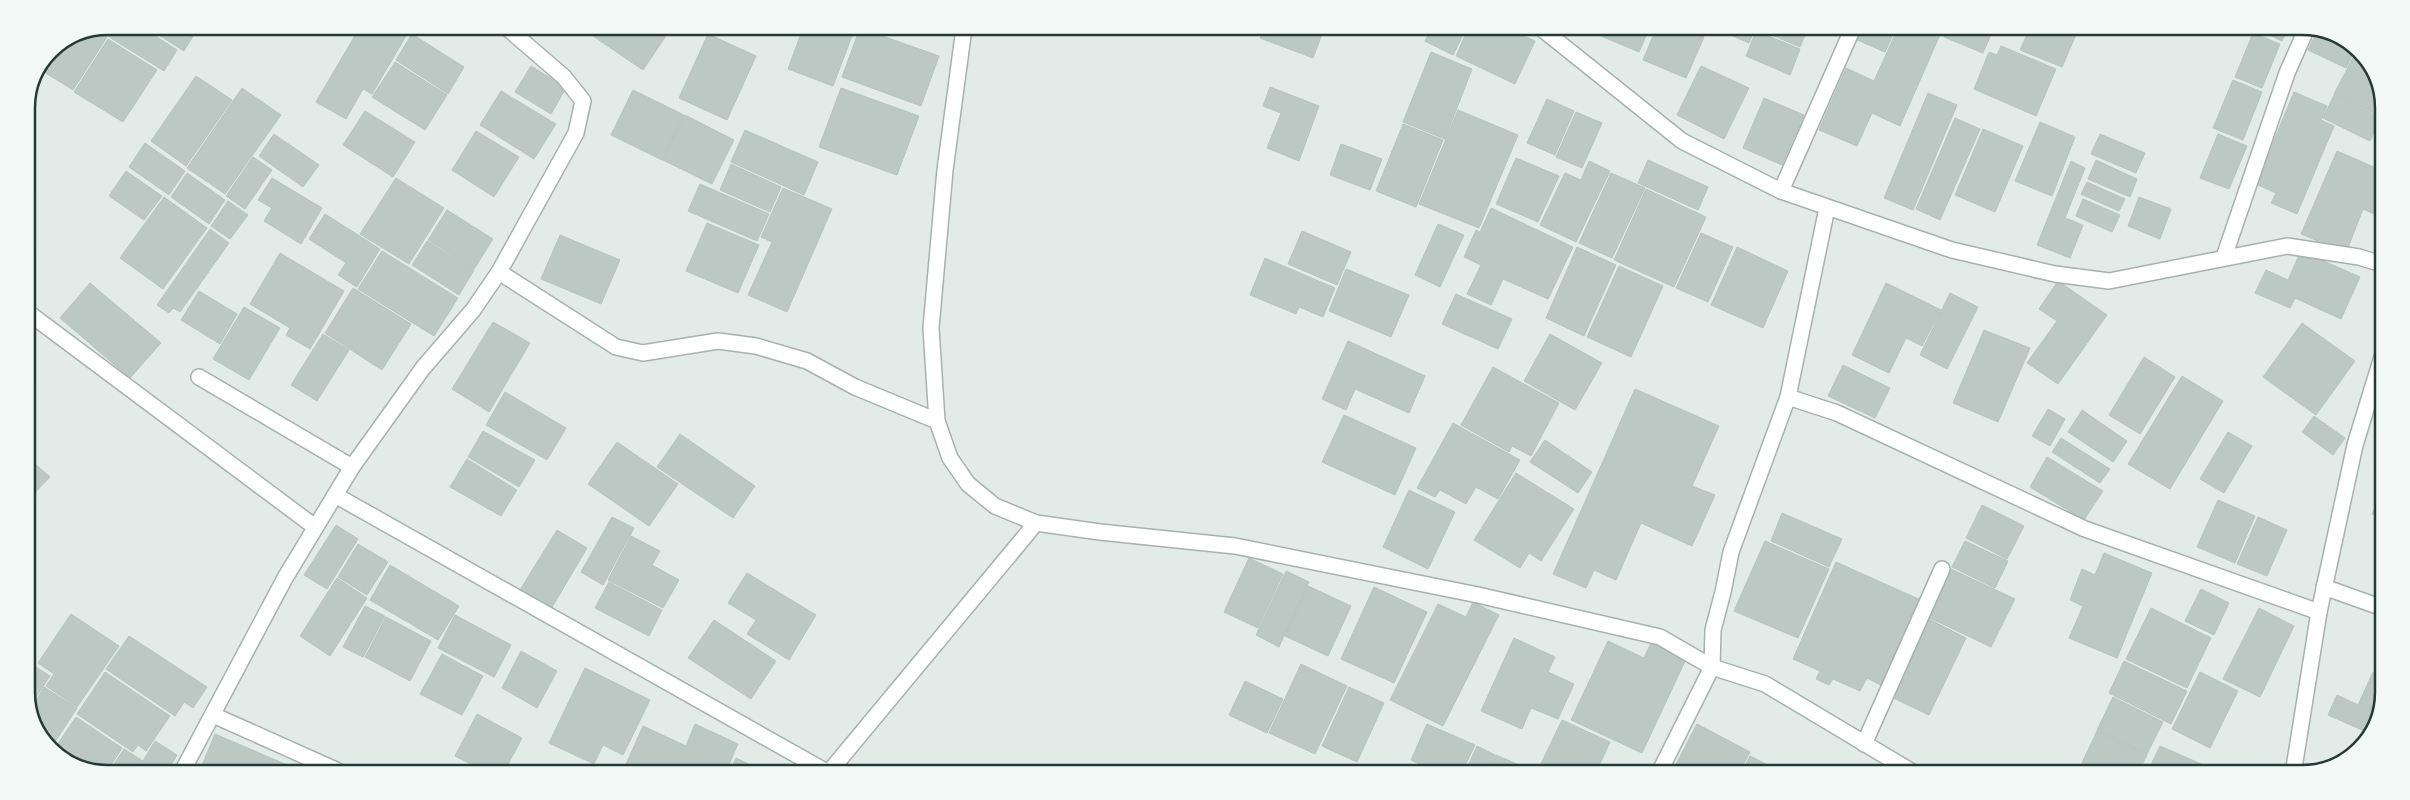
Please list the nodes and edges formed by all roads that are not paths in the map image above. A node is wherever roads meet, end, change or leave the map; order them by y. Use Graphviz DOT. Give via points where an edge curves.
graph roads {
  1 [pos="515,35"];
  2 [pos="963,35"];
  3 [pos="1552,35"];
  4 [pos="1850,35"];
  5 [pos="2304,35"];
  6 [pos="1781,191"];
  7 [pos="1827,208"];
  8 [pos="2224,257"];
  9 [pos="2375,262"];
  10 [pos="499,272"];
  11 [pos="35,318"];
  12 [pos="199,377"];
  13 [pos="2375,380"];
  14 [pos="1788,398"];
  15 [pos="937,421"];
  16 [pos="352,467"];
  17 [pos="335,495"];
  18 [pos="1036,523"];
  19 [pos="315,527"];
  20 [pos="1942,569"];
  21 [pos="2324,588"];
  22 [pos="2375,604"];
  23 [pos="2319,612"];
  24 [pos="1712,667"];
  25 [pos="213,715"];
  26 [pos="1864,744"];
  27 [pos="186,765"];
  28 [pos="325,765"];
  29 [pos="814,765"];
  30 [pos="835,765"];
  31 [pos="1663,765"];
  32 [pos="1900,765"];
  33 [pos="2294,765"];
  1 -- 10 [label="street" via="564,77 583,101 576,134"];
  2 -- 15 [label="street" via="945,170 931,328"];
  3 -- 6 [label="street" via="1682,141"];
  4 -- 6 [label="street"];
  5 -- 8 [label="street" via="2287,73"];
  6 -- 7 [label="street"];
  7 -- 8 [label="street" via="1952,250 2055,274 2109,281"];
  7 -- 14 [label="street"];
  8 -- 9 [label="street" via="2287,246"];
  10 -- 15 [label="street" via="616,347 643,353 718,341 756,346 807,361 855,387"];
  10 -- 16 [label="street" via="473,310 423,368"];
  11 -- 19 [label="street"];
  12 -- 16 [label="street"];
  13 -- 21 [label="street" via="2355,445"];
  14 -- 23 [label="street" via="1837,413 2085,529"];
  14 -- 24 [label="street" via="1731,552 1713,630"];
  15 -- 18 [label="street" via="950,458 968,484 995,506"];
  16 -- 17 [label="street"];
  17 -- 19 [label="street"];
  17 -- 29 [label="street"];
  18 -- 24 [label="street" via="1235,546 1459,591 1660,636"];
  18 -- 30 [label="street"];
  19 -- 25 [label="street"];
  20 -- 26 [label="street"];
  21 -- 22 [label="street"];
  21 -- 23 [label="street"];
  23 -- 33 [label="street"];
  24 -- 26 [label="street" via="1765,684"];
  24 -- 31 [label="street"];
  25 -- 27 [label="street"];
  25 -- 28 [label="street"];
  26 -- 32 [label="street"];
}
